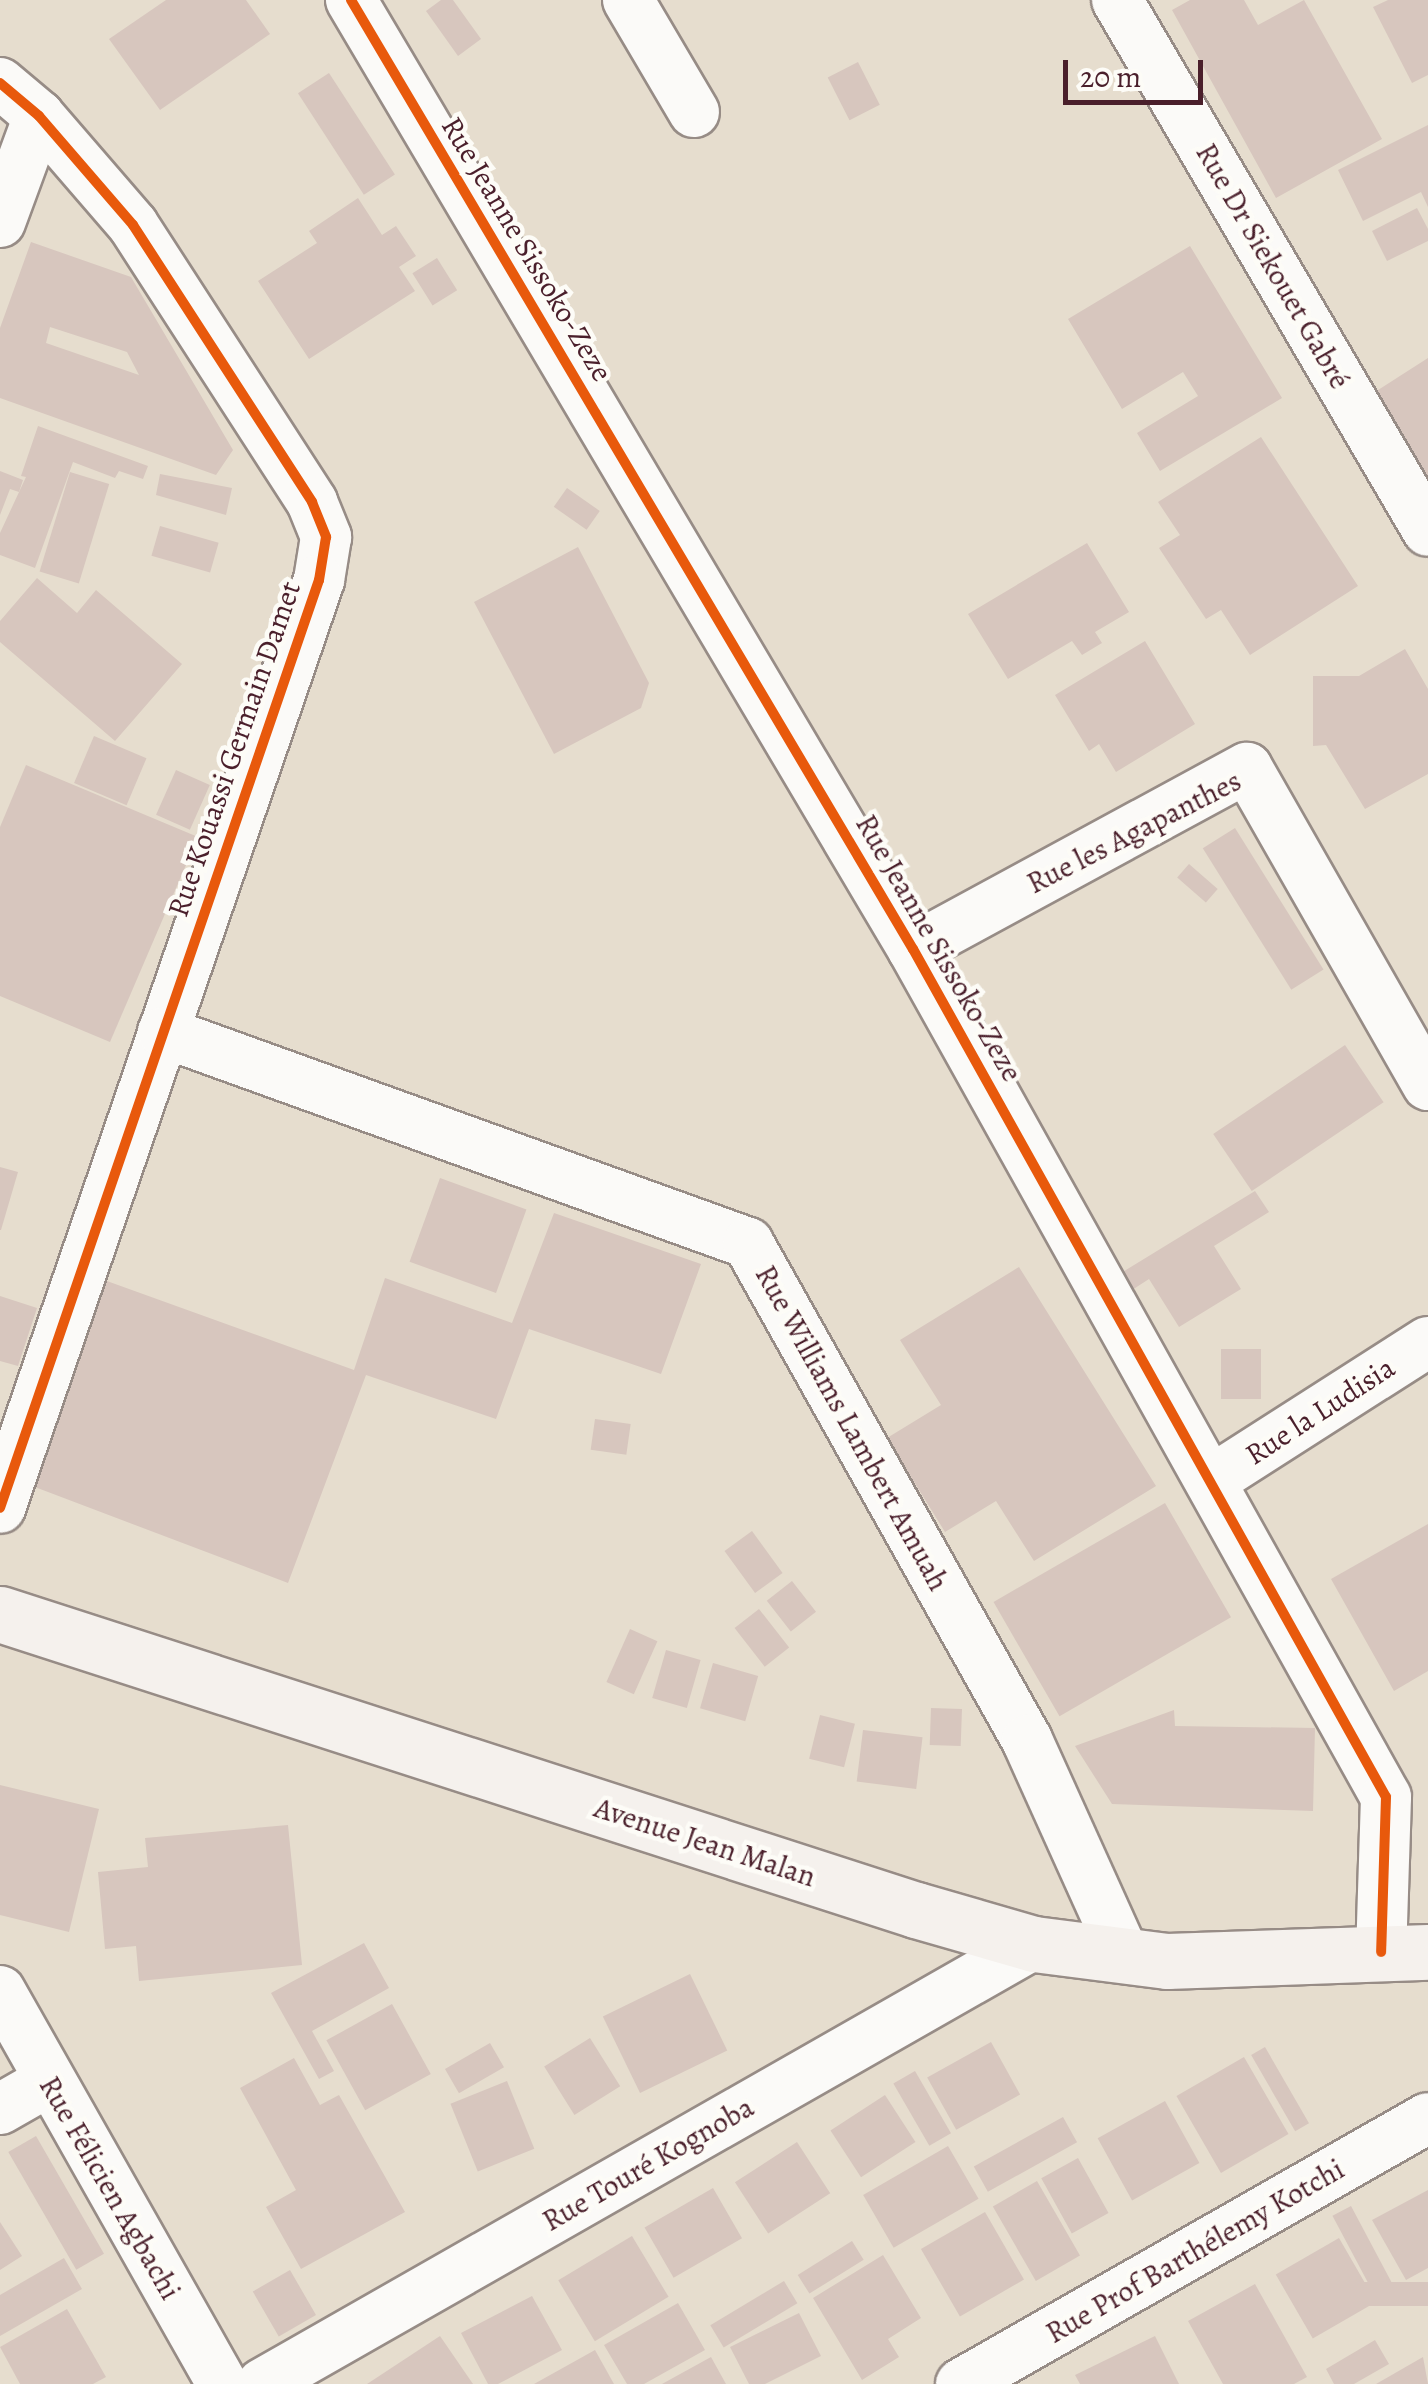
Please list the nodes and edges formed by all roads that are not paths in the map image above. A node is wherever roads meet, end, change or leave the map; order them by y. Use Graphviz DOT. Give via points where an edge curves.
graph roads {
  1 [pos="351,0"];
  2 [pos="628,0"];
  3 [pos="1118,0"];
  4 [pos="0,83"];
  5 [pos="694,112"];
  6 [pos="39,116"];
  7 [pos="0,222"];
  8 [pos="1428,531"];
  9 [pos="912,949"];
  10 [pos="163,1032"];
  11 [pos="1428,1085"];
  12 [pos="1428,1342"];
  13 [pos="1212,1480"];
  14 [pos="0,1508"];
  15 [pos="0,1614"];
  16 [pos="1034,1944"];
  17 [pos="1404,1952"];
  18 [pos="1124,1955"];
  19 [pos="0,1991"];
  20 [pos="49,2081"];
  21 [pos="0,2110"];
  22 [pos="1428,2118"];
  23 [pos="222,2384"];
  24 [pos="262,2384"];
  25 [pos="961,2384"];
  1 -- 9 [label="street, Rue Jeanne Sissoko-Zeze"];
  2 -- 5 [label="street"];
  3 -- 8 [label="street, Rue Dr Siekouet Gabré"];
  4 -- 6 [label="street, Rue Kouassi Germain Damet"];
  6 -- 7 [label="street"];
  6 -- 10 [label="street, Rue Kouassi Germain Damet" via="132,224 312,502 326,537 320,580"];
  9 -- 11 [label="street, Rue les Agapanthes" via="1247,768"];
  9 -- 13 [label="street, Rue Jeanne Sissoko-Zeze"];
  10 -- 14 [label="street, Rue Kouassi Germain Damet"];
  10 -- 18 [label="street, Rue Williams Lambert Amuah" via="748,1244 1027,1740"];
  12 -- 13 [label="street, Rue la Ludisia"];
  13 -- 17 [label="street, Rue Jeanne Sissoko-Zeze" via="1386,1796"];
  15 -- 16 [label="main road, Avenue Jean Malan"];
  16 -- 18 [label="main road, Avenue Jean Malan"];
  16 -- 24 [label="street, Rue Touré Kognoba"];
  17 -- 18 [label="main road, Avenue Jean Malan" via="1167,1960"];
  19 -- 20 [label="street, Rue Félicien Agbachi"];
  20 -- 21 [label="street"];
  20 -- 23 [label="street, Rue Félicien Agbachi"];
  22 -- 25 [label="street, Rue Prof Barthélemy Kotchi"];
}
